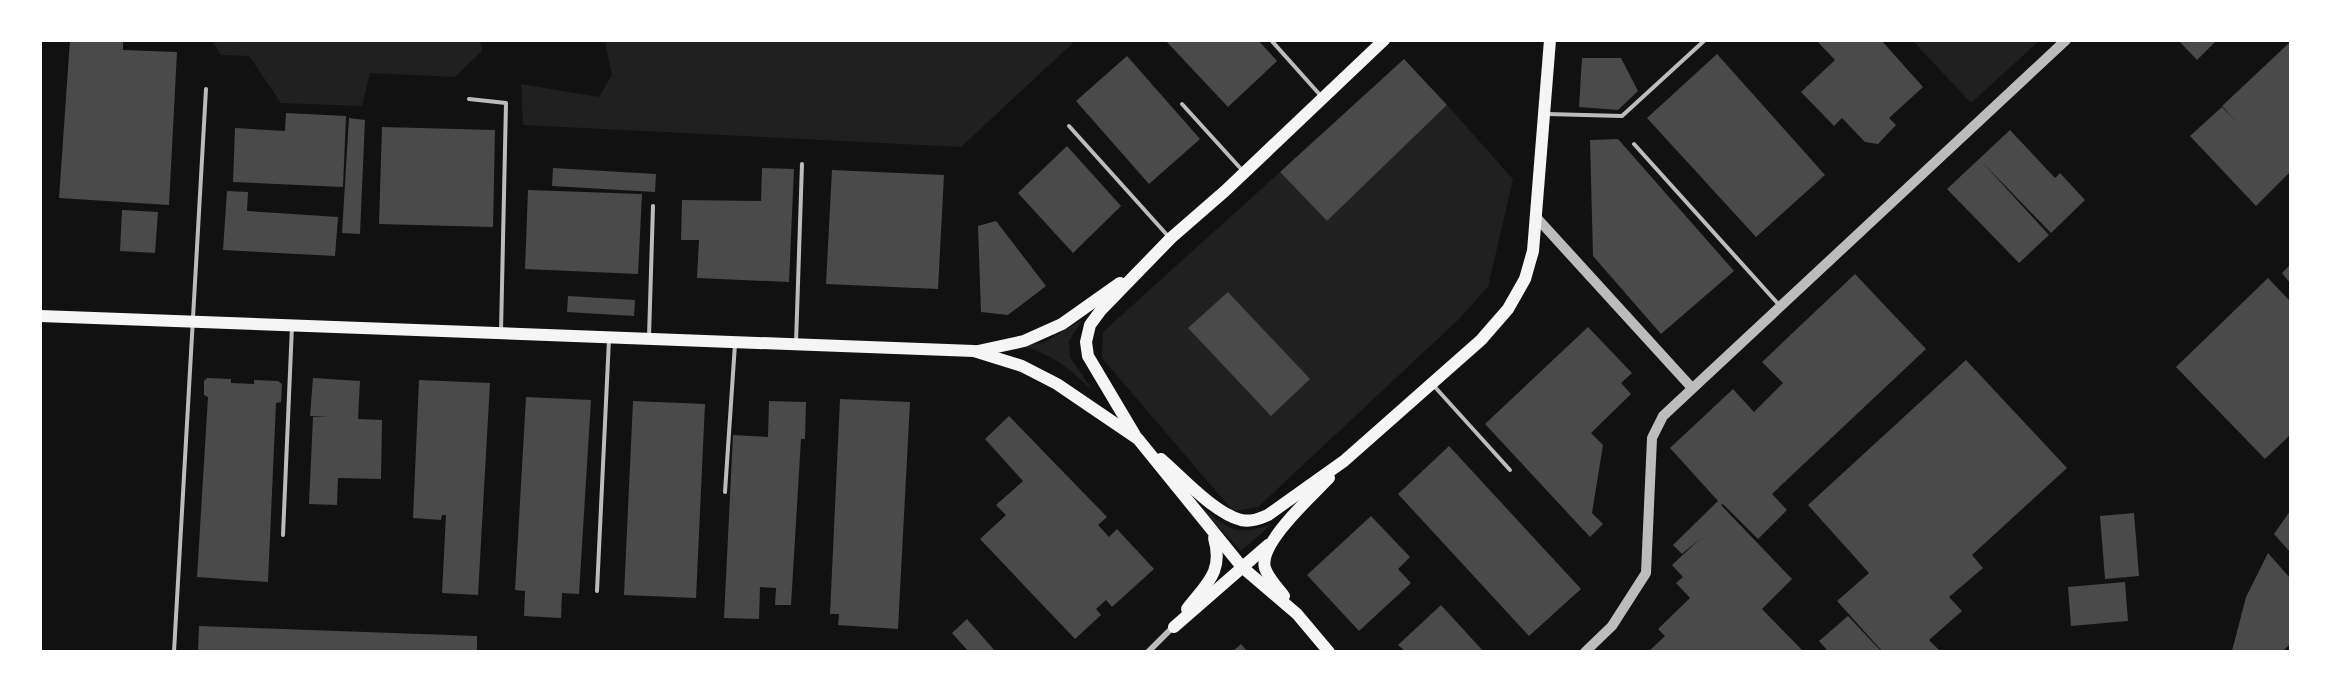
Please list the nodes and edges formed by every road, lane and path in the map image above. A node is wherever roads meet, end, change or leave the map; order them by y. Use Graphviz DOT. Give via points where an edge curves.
graph roads {
  1 [pos="1271,40"];
  2 [pos="1384,40"];
  3 [pos="1550,40"];
  4 [pos="1705,40"];
  5 [pos="2066,40"];
  6 [pos="206,88"];
  7 [pos="1323,98"];
  8 [pos="469,99"];
  9 [pos="1182,104"];
  10 [pos="1543,114"];
  11 [pos="1069,126"];
  12 [pos="1634,144"];
  13 [pos="802,164"];
  14 [pos="1244,173"];
  15 [pos="653,206"];
  16 [pos="1536,217"];
  17 [pos="1171,238"];
  18 [pos="1143,267"];
  19 [pos="1780,306"];
  20 [pos="40,316"];
  21 [pos="192,322"];
  22 [pos="292,326"];
  23 [pos="501,334"];
  24 [pos="609,339"];
  25 [pos="649,340"];
  26 [pos="735,344"];
  27 [pos="795,346"];
  28 [pos="975,351"];
  29 [pos="1433,384"];
  30 [pos="1692,388"];
  31 [pos="1138,439"];
  32 [pos="1344,461"];
  33 [pos="1510,470"];
  34 [pos="725,492"];
  35 [pos="1212,531"];
  36 [pos="283,536"];
  37 [pos="1271,542"];
  38 [pos="1242,567"];
  39 [pos="1263,584"];
  40 [pos="1221,586"];
  41 [pos="597,591"];
  42 [pos="1297,614"];
  43 [pos="1174,627"];
  44 [pos="174,651"];
  45 [pos="1148,651"];
  46 [pos="1329,651"];
  47 [pos="1585,651"];
  1 -- 7 [label="lane"];
  2 -- 7 [label="main road"];
  3 -- 10 [label="main road"];
  4 -- 10 [label="lane" via="1622,116"];
  5 -- 19 [label="street"];
  6 -- 21 [label="lane"];
  7 -- 14 [label="main road"];
  8 -- 23 [label="lane" via="506,103"];
  9 -- 14 [label="lane"];
  10 -- 16 [label="main road"];
  11 -- 17 [label="lane"];
  12 -- 19 [label="lane"];
  13 -- 27 [label="lane"];
  14 -- 17 [label="main road"];
  15 -- 25 [label="lane"];
  16 -- 29 [label="main road" via="1525,279 1508,309"];
  16 -- 30 [label="street"];
  17 -- 18 [label="main road"];
  18 -- 28 [label="main road" via="1062,324 1024,341"];
  18 -- 31 [label="main road" via="1101,309 1090,325 1086,342 1094,369"];
  19 -- 30 [label="street"];
  20 -- 21 [label="main road"];
  21 -- 22 [label="main road"];
  21 -- 44 [label="lane"];
  22 -- 23 [label="main road"];
  22 -- 36 [label="lane"];
  23 -- 24 [label="main road"];
  24 -- 25 [label="main road"];
  24 -- 41 [label="lane"];
  25 -- 26 [label="main road"];
  26 -- 27 [label="main road"];
  26 -- 34 [label="lane"];
  27 -- 28 [label="main road"];
  28 -- 31 [label="main road" via="1022,366 1056,384"];
  29 -- 32 [label="main road"];
  29 -- 33 [label="lane"];
  30 -- 47 [label="street" via="1663,416 1652,438 1646,573 1612,626"];
  31 -- 32 [label="main road" via="1211,503 1240,520 1254,521 1268,515"];
  31 -- 35 [label="main road"];
  32 -- 37 [label="main road"];
  35 -- 38 [label="main road"];
  35 -- 43 [label="main road" via="1218,566"];
  37 -- 38 [label="main road"];
  37 -- 42 [label="main road" via="1264,557 1265,570"];
  38 -- 39 [label="main road"];
  38 -- 40 [label="main road"];
  39 -- 40 [label="street" via="1238,578"];
  39 -- 42 [label="main road"];
  40 -- 43 [label="main road"];
  42 -- 46 [label="main road"];
  43 -- 45 [label="street"];
}
